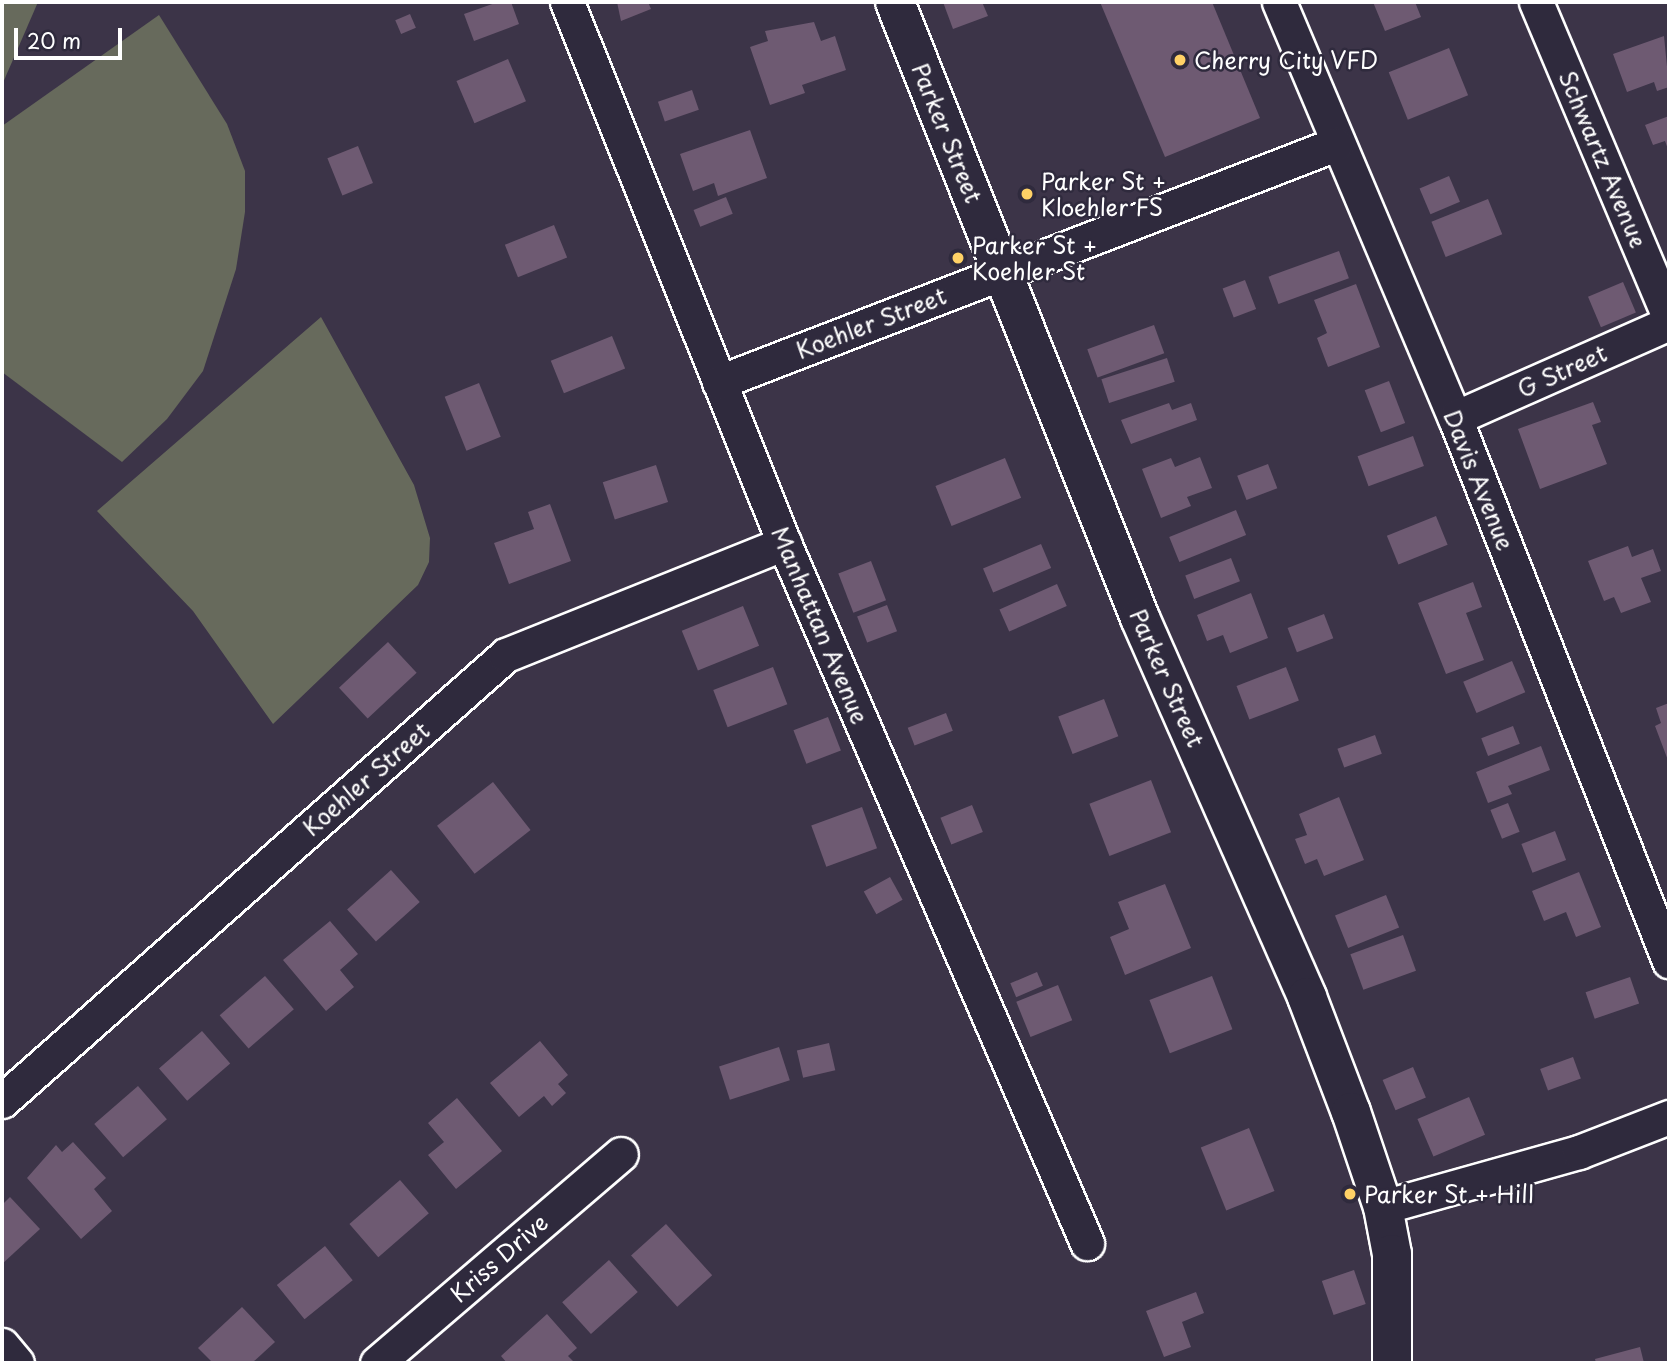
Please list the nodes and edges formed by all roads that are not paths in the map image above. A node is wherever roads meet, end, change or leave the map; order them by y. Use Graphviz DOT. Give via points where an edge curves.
graph roads {
  1 [pos="566,2"];
  2 [pos="895,2"];
  3 [pos="1279,2"];
  4 [pos="1536,2"];
  5 [pos="1336,144"];
  6 [pos="1002,272"];
  7 [pos="1669,317"];
  8 [pos="1669,323"];
  9 [pos="719,382"];
  10 [pos="1455,418"];
  11 [pos="784,543"];
  12 [pos="1669,961"];
  13 [pos="2,1101"];
  14 [pos="1669,1117"];
  15 [pos="621,1154"];
  16 [pos="1383,1207"];
  17 [pos="1087,1243"];
  18 [pos="2,1345"];
  19 [pos="17,1363"];
  20 [pos="377,1363"];
  21 [pos="1392,1363"];
  1 -- 9 [label="street, Manhattan Avenue"];
  2 -- 6 [label="street, Parker Street"];
  3 -- 5 [label="street, Davis Avenue"];
  4 -- 7 [label="street, Schwartz Avenue"];
  5 -- 6 [label="street, Koehler Street"];
  5 -- 10 [label="street, Davis Avenue"];
  6 -- 9 [label="street, Koehler Street"];
  6 -- 16 [label="street, Parker Street" via="1140,618 1307,997"];
  8 -- 10 [label="street, G Street"];
  9 -- 11 [label="street, Manhattan Avenue"];
  10 -- 12 [label="street, Davis Avenue"];
  11 -- 13 [label="street, Koehler Street" via="506,655"];
  11 -- 17 [label="street, Manhattan Avenue"];
  14 -- 16 [label="street" via="1579,1152"];
  15 -- 20 [label="street, Kriss Drive"];
  16 -- 21 [label="street, Parker Street" via="1392,1254"];
  18 -- 19 [label="street"];
}
